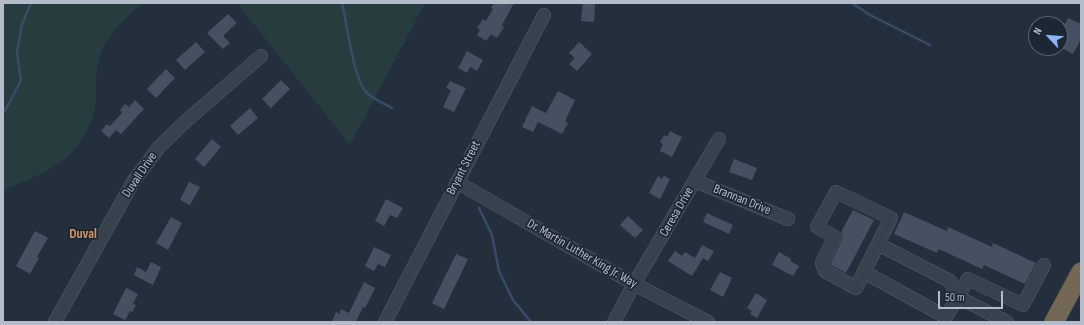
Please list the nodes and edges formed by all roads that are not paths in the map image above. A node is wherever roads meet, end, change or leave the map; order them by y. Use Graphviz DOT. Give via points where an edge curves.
graph roads {
  1 [pos="544,15"];
  2 [pos="261,56"];
  3 [pos="719,139"];
  4 [pos="695,181"];
  5 [pos="457,182"];
  6 [pos="788,219"];
  7 [pos="878,244"];
  8 [pos="1044,265"];
  9 [pos="864,272"];
  10 [pos="1081,272"];
  11 [pos="634,284"];
  12 [pos="958,297"];
  13 [pos="993,319"];
  14 [pos="55,322"];
  15 [pos="384,322"];
  16 [pos="614,322"];
  17 [pos="708,322"];
  18 [pos="1007,322"];
  19 [pos="1054,322"];
  1 -- 5 [label="street, Bryant Street"];
  2 -- 14 [label="street, Duvall Drive" via="186,120 159,147 133,182"];
  3 -- 4 [label="street, Ceresa Drive"];
  4 -- 6 [label="street, Brannan Drive"];
  4 -- 11 [label="street, Ceresa Drive"];
  5 -- 11 [label="street, Dr. Martin Luther King Jr. Way"];
  5 -- 15 [label="street, Bryant Street"];
  7 -- 9 [label="street"];
  7 -- 9 [label="street" via="891,218 836,192 818,227 835,237 822,263 823,268 856,288"];
  7 -- 12 [label="street" via="950,281"];
  8 -- 12 [label="street" via="1024,305 968,278"];
  9 -- 12 [label="street" via="946,317"];
  10 -- 19 [label="highway"];
  11 -- 16 [label="street, Ceresa Drive"];
  11 -- 17 [label="street, Dr. Martin Luther King Jr. Way"];
  12 -- 13 [label="street"];
  13 -- 18 [label="street"];
}
